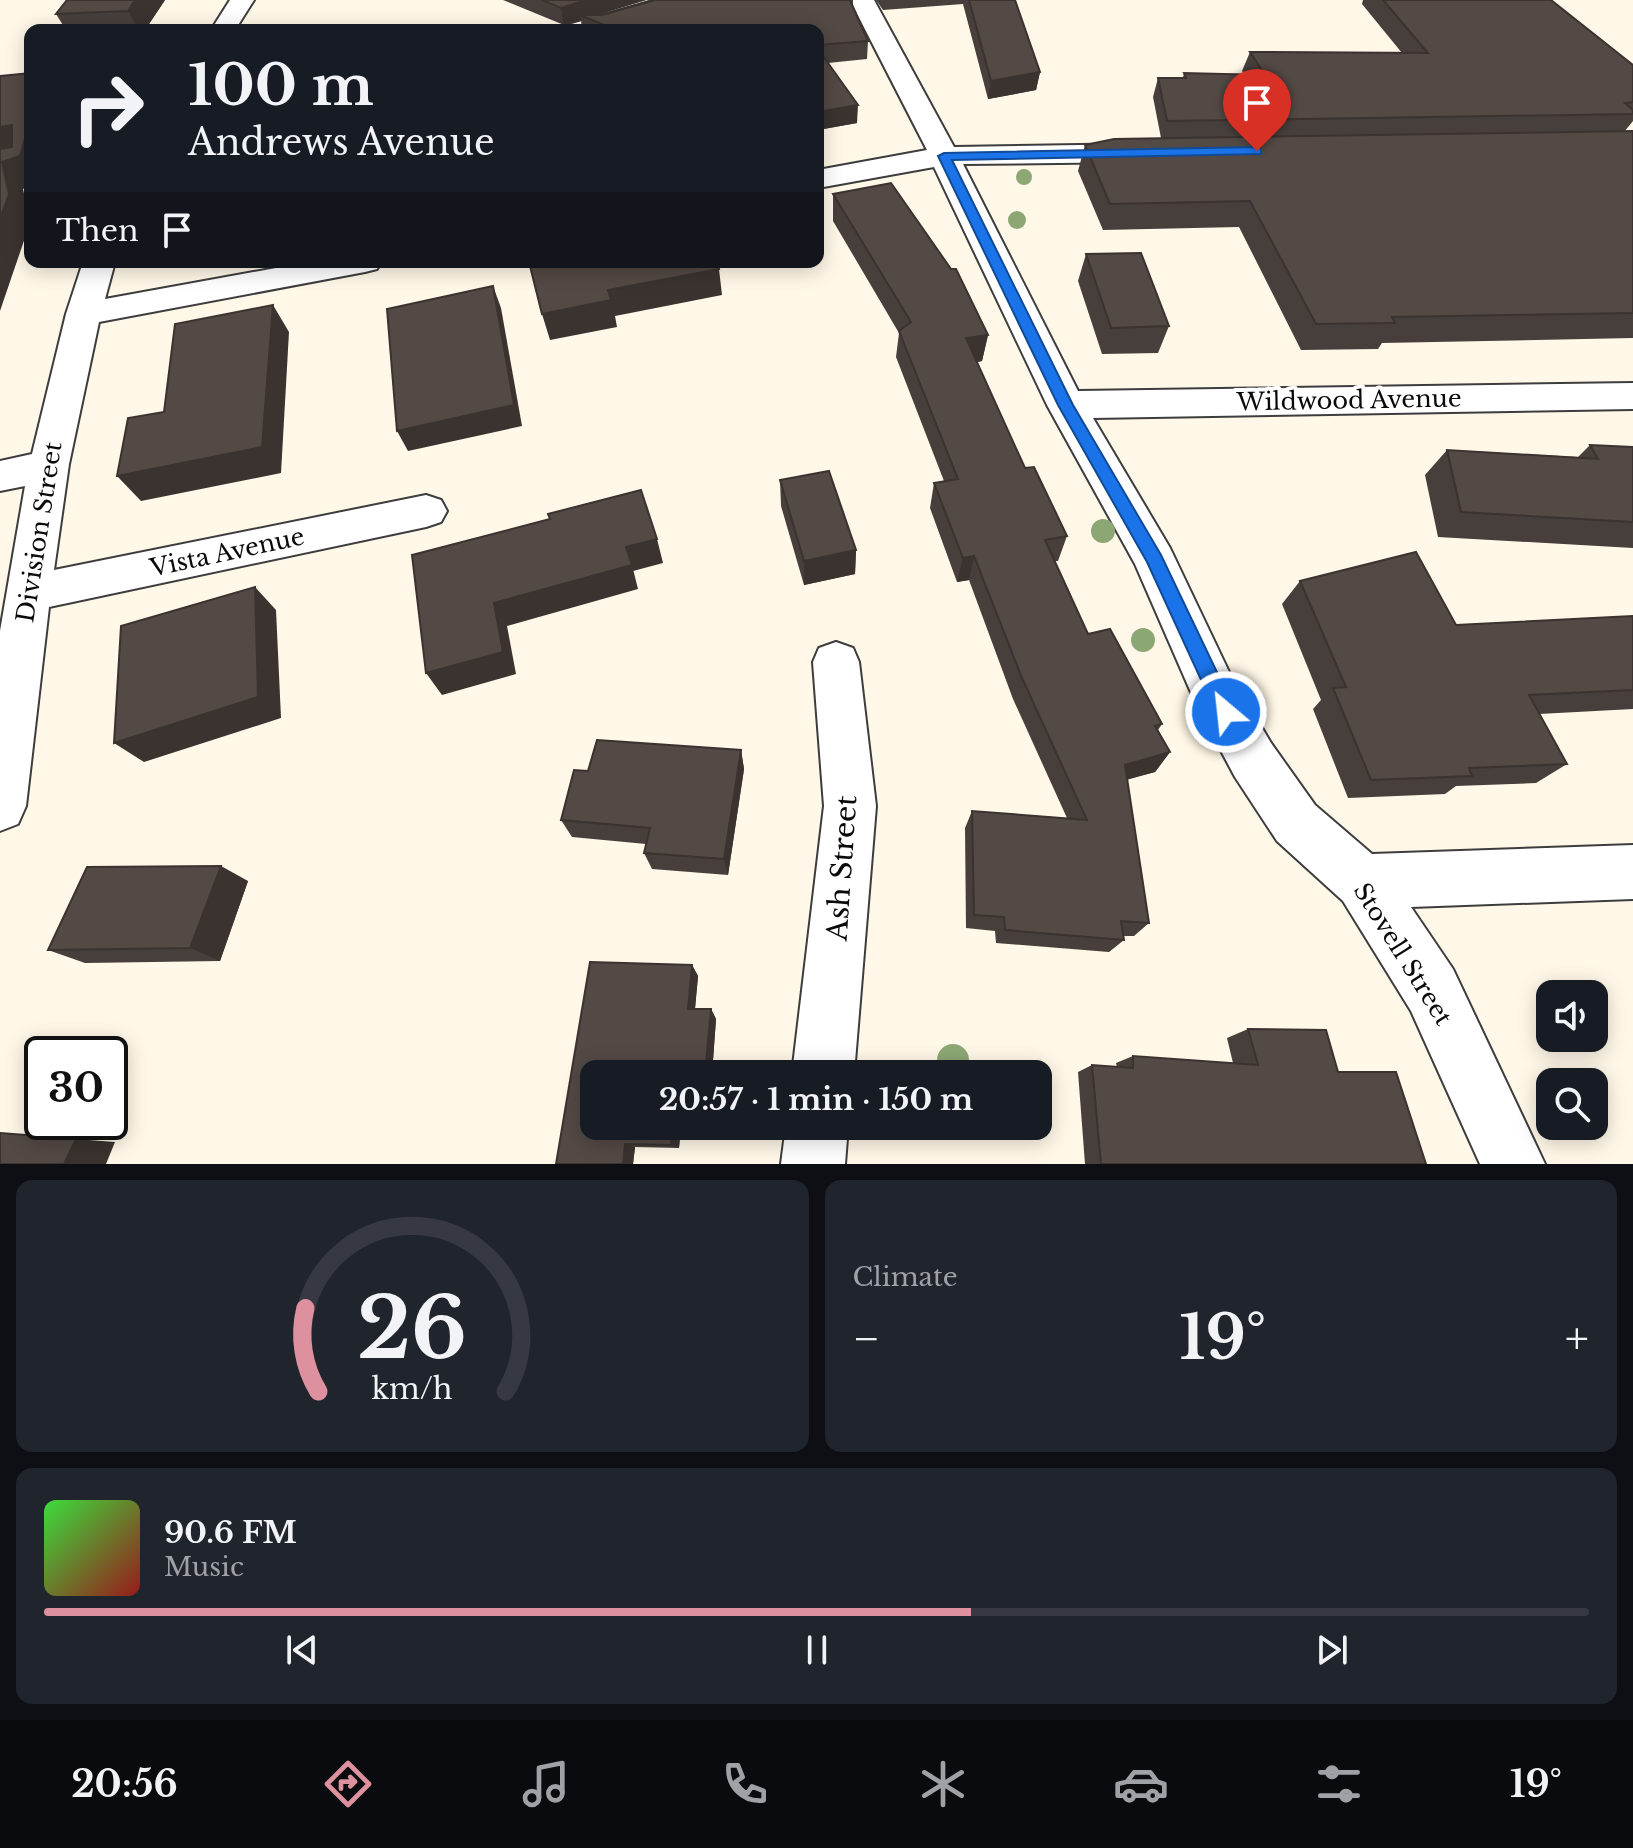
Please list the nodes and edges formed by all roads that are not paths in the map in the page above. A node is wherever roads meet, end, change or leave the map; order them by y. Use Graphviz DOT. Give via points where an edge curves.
graph roads {
  1 [pos="242,0"];
  2 [pos="682,0"];
  3 [pos="862,0"];
  4 [pos="227,24"];
  5 [pos="598,24"];
  6 [pos="1163,153"];
  7 [pos="944,156"];
  8 [pos="824,178"];
  9 [pos="97,268"];
  10 [pos="332,268"];
  11 [pos="83,314"];
  12 [pos="1633,396"];
  13 [pos="1066,405"];
  14 [pos="47,466"];
  15 [pos="0,476"];
  16 [pos="426,511"];
  17 [pos="28,593"];
  18 [pos="836,662"];
  19 [pos="0,806"];
  20 [pos="1633,872"];
  21 [pos="1362,882"];
  22 [pos="824,1060"];
  23 [pos="816,1140"];
  24 [pos="813,1164"];
  25 [pos="1513,1164"];
  1 -- 4 [label="street"];
  2 -- 5 [label="street"];
  3 -- 7 [label="street, Stovell Street"];
  6 -- 7 [label="street"];
  7 -- 8 [label="street"];
  7 -- 13 [label="street, Stovell Street"];
  9 -- 11 [label="street, Division Street"];
  10 -- 11 [label="street"];
  11 -- 14 [label="street, Division Street"];
  12 -- 13 [label="street, Wildwood Avenue"];
  13 -- 21 [label="street, Stovell Street" via="1155,560 1213,689 1253,760 1296,823"];
  14 -- 15 [label="street"];
  14 -- 17 [label="street, Division Street"];
  16 -- 17 [label="street, Vista Avenue"];
  17 -- 19 [label="street, Division Street"];
  18 -- 22 [label="street, Ash Street" via="850,806"];
  20 -- 21 [label="street"];
  21 -- 25 [label="street, Stovell Street" via="1432,990"];
  23 -- 24 [label="street"];
}
